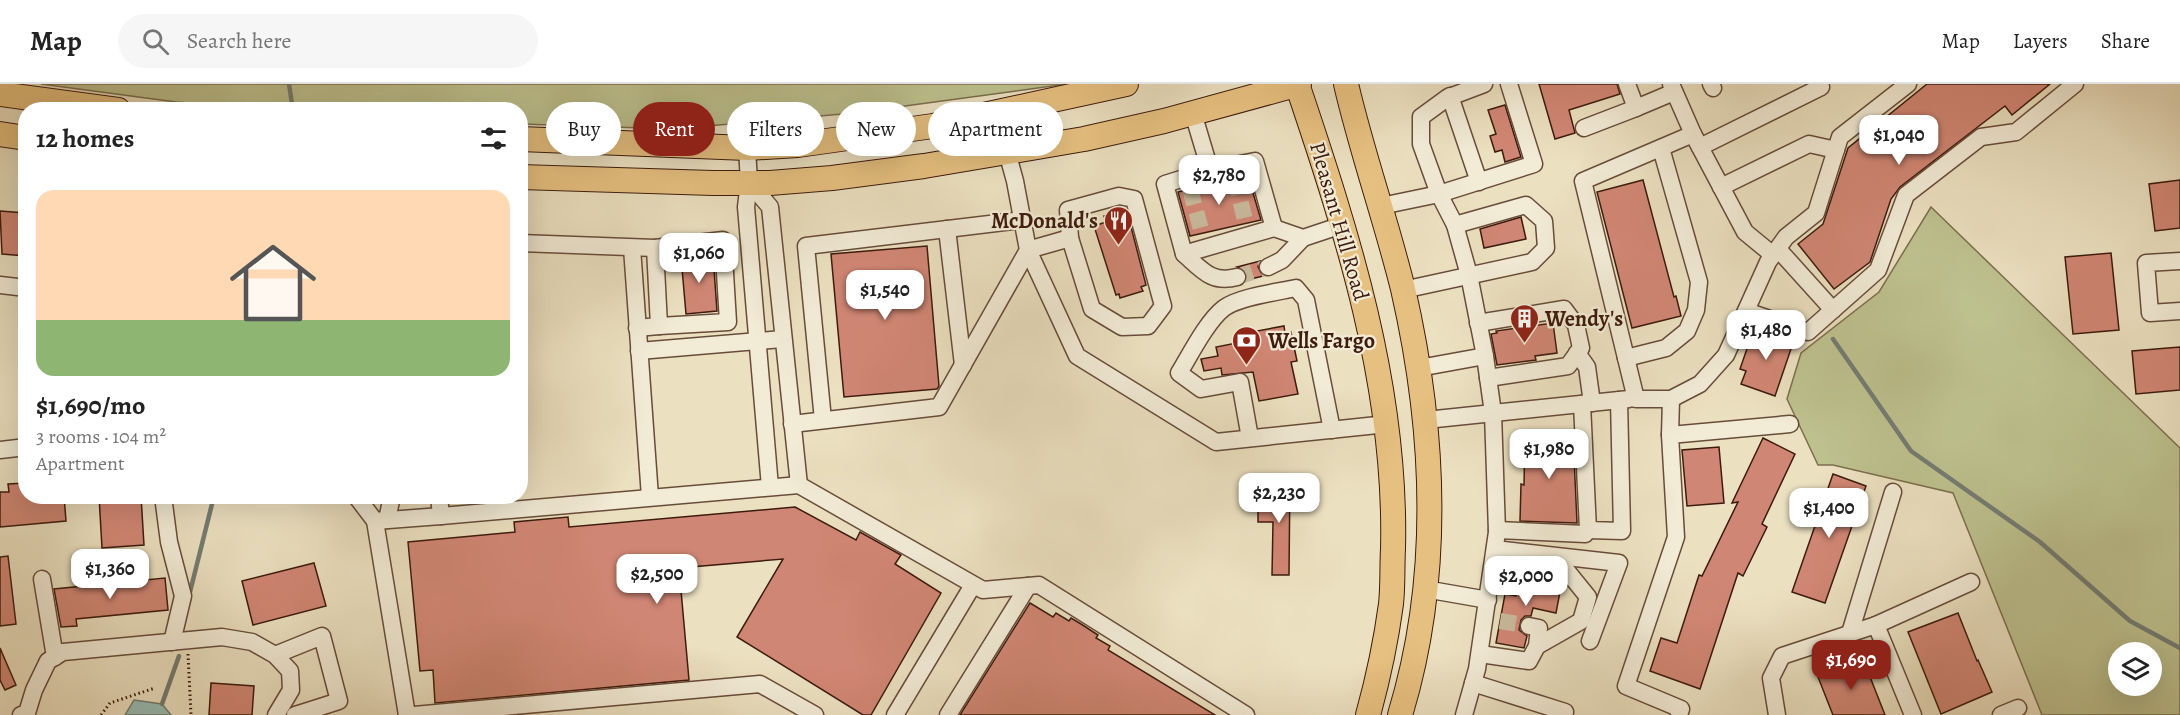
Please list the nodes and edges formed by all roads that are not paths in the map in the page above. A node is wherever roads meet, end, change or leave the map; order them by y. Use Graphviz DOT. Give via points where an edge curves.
graph roads {
  1 [pos="1126,84"];
  2 [pos="1298,84"];
  3 [pos="1346,84"];
  4 [pos="1484,84"];
  5 [pos="1509,84"];
  6 [pos="1627,84"];
  7 [pos="1908,84"];
  8 [pos="2075,84"];
  9 [pos="1821,87"];
  10 [pos="1673,88"];
  11 [pos="0,94"];
  12 [pos="1450,96"];
  13 [pos="59,102"];
  14 [pos="1636,108"];
  15 [pos="1193,113"];
  16 [pos="1584,128"];
  17 [pos="0,134"];
  18 [pos="18,137"];
  19 [pos="528,139"];
  20 [pos="824,141"];
  21 [pos="1063,141"];
  22 [pos="1696,141"];
  23 [pos="727,147"];
  24 [pos="1661,148"];
  25 [pos="1836,150"];
  26 [pos="747,156"];
  27 [pos="983,156"];
  28 [pos="1008,156"];
  29 [pos="1210,170"];
  30 [pos="528,177"];
  31 [pos="749,182"];
  32 [pos="1479,182"];
  33 [pos="1720,187"];
  34 [pos="1438,194"];
  35 [pos="1381,206"];
  36 [pos="1022,220"];
  37 [pos="1342,225"];
  38 [pos="1455,225"];
  39 [pos="1274,228"];
  40 [pos="947,229"];
  41 [pos="1070,238"];
  42 [pos="1303,238"];
  43 [pos="528,243"];
  44 [pos="633,248"];
  45 [pos="655,248"];
  46 [pos="1028,250"];
  47 [pos="1776,252"];
  48 [pos="1184,254"];
  49 [pos="2180,261"];
  50 [pos="1268,267"];
  51 [pos="1469,275"];
  52 [pos="1237,277"];
  53 [pos="0,285"];
  54 [pos="18,287"];
  55 [pos="1403,290"];
  56 [pos="1746,310"];
  57 [pos="1833,310"];
  58 [pos="2180,311"];
  59 [pos="1479,323"];
  60 [pos="659,326"];
  61 [pos="637,328"];
  62 [pos="782,339"];
  63 [pos="757,342"];
  64 [pos="639,351"];
  65 [pos="1577,353"];
  66 [pos="1485,356"];
  67 [pos="1626,358"];
  68 [pos="963,365"];
  69 [pos="1419,368"];
  70 [pos="1488,378"];
  71 [pos="1671,399"];
  72 [pos="1627,400"];
  73 [pos="1587,404"];
  74 [pos="1493,413"];
  75 [pos="823,420"];
  76 [pos="1426,420"];
  77 [pos="792,424"];
  78 [pos="1387,424"];
  79 [pos="1790,424"];
  80 [pos="1332,430"];
  81 [pos="1670,435"];
  82 [pos="1250,438"];
  83 [pos="18,448"];
  84 [pos="0,450"];
  85 [pos="799,485"];
  86 [pos="770,487"];
  87 [pos="1893,492"];
  88 [pos="650,498"];
  89 [pos="164,504"];
  90 [pos="364,504"];
  91 [pos="388,504"];
  92 [pos="440,504"];
  93 [pos="441,516"];
  94 [pos="381,520"];
  95 [pos="1497,530"];
  96 [pos="1588,531"];
  97 [pos="1494,554"];
  98 [pos="42,579"];
  99 [pos="1971,582"];
  100 [pos="973,585"];
  101 [pos="1028,586"];
  102 [pos="1425,589"];
  103 [pos="1488,600"];
  104 [pos="1876,625"];
  105 [pos="1529,626"];
  106 [pos="1850,633"];
  107 [pos="1590,641"];
  108 [pos="172,642"];
  109 [pos="1537,646"];
  110 [pos="1480,654"];
  111 [pos="275,655"];
  112 [pos="56,657"];
  113 [pos="1473,683"];
  114 [pos="2018,708"];
  115 [pos="21,715"];
  116 [pos="276,715"];
  117 [pos="295,715"];
  118 [pos="407,715"];
  119 [pos="414,715"];
  120 [pos="815,715"];
  121 [pos="895,715"];
  122 [pos="948,715"];
  123 [pos="1246,715"];
  124 [pos="1368,715"];
  125 [pos="1400,715"];
  126 [pos="1464,715"];
  127 [pos="1564,715"];
  128 [pos="1679,715"];
  129 [pos="1777,715"];
  130 [pos="1913,715"];
  131 [pos="2001,715"];
  1 -- 20 [label="highway" via="933,126"];
  2 -- 15 [label="highway"];
  2 -- 37 [label="highway, Pleasant Hill Road"];
  3 -- 35 [label="highway, Pleasant Hill Road"];
  4 -- 12 [label="street"];
  5 -- 32 [label="street" via="1534,164"];
  6 -- 14 [label="street"];
  7 -- 25 [label="street" via="1840,137"];
  8 -- 57 [label="street" via="2016,132 1981,137 1906,195 1878,270"];
  9 -- 22 [label="street"];
  10 -- 14 [label="street"];
  10 -- 22 [label="street"];
  11 -- 13 [label="highway"];
  12 -- 32 [label="street"];
  12 -- 34 [label="street" via="1422,117 1421,144"];
  14 -- 16 [label="street"];
  15 -- 21 [label="highway"];
  15 -- 29 [label="street"];
  17 -- 18 [label="highway"];
  19 -- 23 [label="highway"];
  22 -- 24 [label="street"];
  22 -- 33 [label="street"];
  24 -- 67 [label="street" via="1699,282 1696,310 1687,330 1666,348"];
  24 -- 67 [label="street" via="1583,181"];
  25 -- 33 [label="street" via="1809,144"];
  25 -- 47 [label="street" via="1816,213 1786,237"];
  26 -- 31 [label="street"];
  27 -- 31 [label="highway" via="832,178"];
  28 -- 36 [label="street"];
  29 -- 39 [label="street" via="1232,173 1255,162"];
  29 -- 48 [label="street" via="1187,184 1164,184"];
  30 -- 31 [label="highway"];
  31 -- 62 [label="street" via="770,207"];
  31 -- 63 [label="street" via="746,207"];
  32 -- 34 [label="street"];
  33 -- 47 [label="street" via="1744,232"];
  34 -- 35 [label="street"];
  34 -- 38 [label="street"];
  35 -- 55 [label="highway, Pleasant Hill Road"];
  36 -- 40 [label="street"];
  36 -- 46 [label="street"];
  37 -- 42 [label="street"];
  37 -- 78 [label="highway, Pleasant Hill Road" via="1365,303"];
  38 -- 51 [label="street"];
  38 -- 51 [label="street" via="1526,205 1544,221 1546,248 1532,262"];
  39 -- 42 [label="street"];
  39 -- 48 [label="street" via="1204,241"];
  40 -- 68 [label="street"];
  40 -- 75 [label="street" via="806,246"];
  41 -- 41 [label="street" via="1092,309 1122,327 1148,326 1163,306 1134,199 1119,196 1068,210"];
  41 -- 46 [label="street"];
  42 -- 50 [label="street" via="1282,260"];
  43 -- 44 [label="street"];
  44 -- 45 [label="street"];
  44 -- 61 [label="street"];
  45 -- 60 [label="street"];
  45 -- 60 [label="street" via="723,240 728,322"];
  46 -- 68 [label="street"];
  46 -- 82 [label="street" via="1077,356 1216,442"];
  47 -- 56 [label="street"];
  47 -- 57 [label="street"];
  48 -- 52 [label="street" via="1207,275 1224,280"];
  49 -- 58 [label="street" via="2146,263 2150,313"];
  51 -- 55 [label="street"];
  51 -- 59 [label="street"];
  53 -- 54 [label="street"];
  55 -- 69 [label="highway, Pleasant Hill Road"];
  56 -- 57 [label="street" via="1808,332"];
  56 -- 71 [label="street" via="1726,355 1700,384"];
  59 -- 65 [label="street" via="1564,309 1576,325 1581,348"];
  59 -- 66 [label="street"];
  60 -- 61 [label="street"];
  61 -- 64 [label="street"];
  62 -- 63 [label="street"];
  62 -- 77 [label="street"];
  63 -- 64 [label="street"];
  63 -- 86 [label="street"];
  64 -- 88 [label="street"];
  65 -- 70 [label="street" via="1568,366"];
  65 -- 73 [label="street" via="1587,367"];
  66 -- 69 [label="street"];
  66 -- 70 [label="street"];
  67 -- 72 [label="street"];
  68 -- 75 [label="street" via="939,407"];
  69 -- 76 [label="highway, Pleasant Hill Road"];
  70 -- 74 [label="street"];
  71 -- 72 [label="street"];
  71 -- 81 [label="street"];
  72 -- 73 [label="street"];
  72 -- 96 [label="street" via="1622,531"];
  73 -- 74 [label="street"];
  73 -- 96 [label="street"];
  74 -- 76 [label="street"];
  74 -- 95 [label="street"];
  75 -- 77 [label="street"];
  76 -- 102 [label="highway, Pleasant Hill Road" via="1430,492"];
  77 -- 85 [label="street"];
  78 -- 80 [label="street"];
  78 -- 124 [label="highway, Pleasant Hill Road" via="1394,510 1391,602"];
  79 -- 81 [label="street"];
  80 -- 82 [label="street"];
  80 -- 82 [label="street" via="1306,300 1296,288 1224,308 1179,373 1201,388 1240,382"];
  81 -- 128 [label="street" via="1676,537 1626,686 1681,709"];
  83 -- 84 [label="street"];
  85 -- 86 [label="street"];
  85 -- 100 [label="street"];
  86 -- 88 [label="street"];
  87 -- 106 [label="street"];
  88 -- 93 [label="street"];
  89 -- 108 [label="street" via="183,596"];
  90 -- 94 [label="street"];
  91 -- 94 [label="street"];
  92 -- 93 [label="street"];
  93 -- 94 [label="street"];
  94 -- 118 [label="street"];
  95 -- 96 [label="street" via="1585,534"];
  95 -- 97 [label="street"];
  97 -- 103 [label="street"];
  97 -- 107 [label="street" via="1619,563"];
  97 -- 109 [label="street" via="1567,571 1588,597 1581,621"];
  98 -- 112 [label="street"];
  99 -- 104 [label="street"];
  100 -- 101 [label="street" via="982,590"];
  100 -- 121 [label="street"];
  101 -- 122 [label="street"];
  101 -- 123 [label="street" via="1039,585"];
  102 -- 103 [label="street"];
  102 -- 125 [label="highway, Pleasant Hill Road"];
  103 -- 110 [label="street" via="1493,619"];
  104 -- 106 [label="street"];
  104 -- 130 [label="street"];
  105 -- 109 [label="street" via="1539,628"];
  106 -- 129 [label="street" via="1782,656 1771,678"];
  108 -- 111 [label="street" via="222,637 252,642"];
  108 -- 112 [label="street" via="63,652"];
  109 -- 110 [label="street" via="1528,661"];
  110 -- 113 [label="street"];
  111 -- 116 [label="street" via="290,671 291,690"];
  111 -- 117 [label="street" via="322,636 339,701"];
  112 -- 115 [label="street" via="48,661 27,712"];
  113 -- 126 [label="street"];
  113 -- 127 [label="street" via="1565,712"];
  114 -- 131 [label="street"];
  119 -- 120 [label="street" via="760,684"];
}
